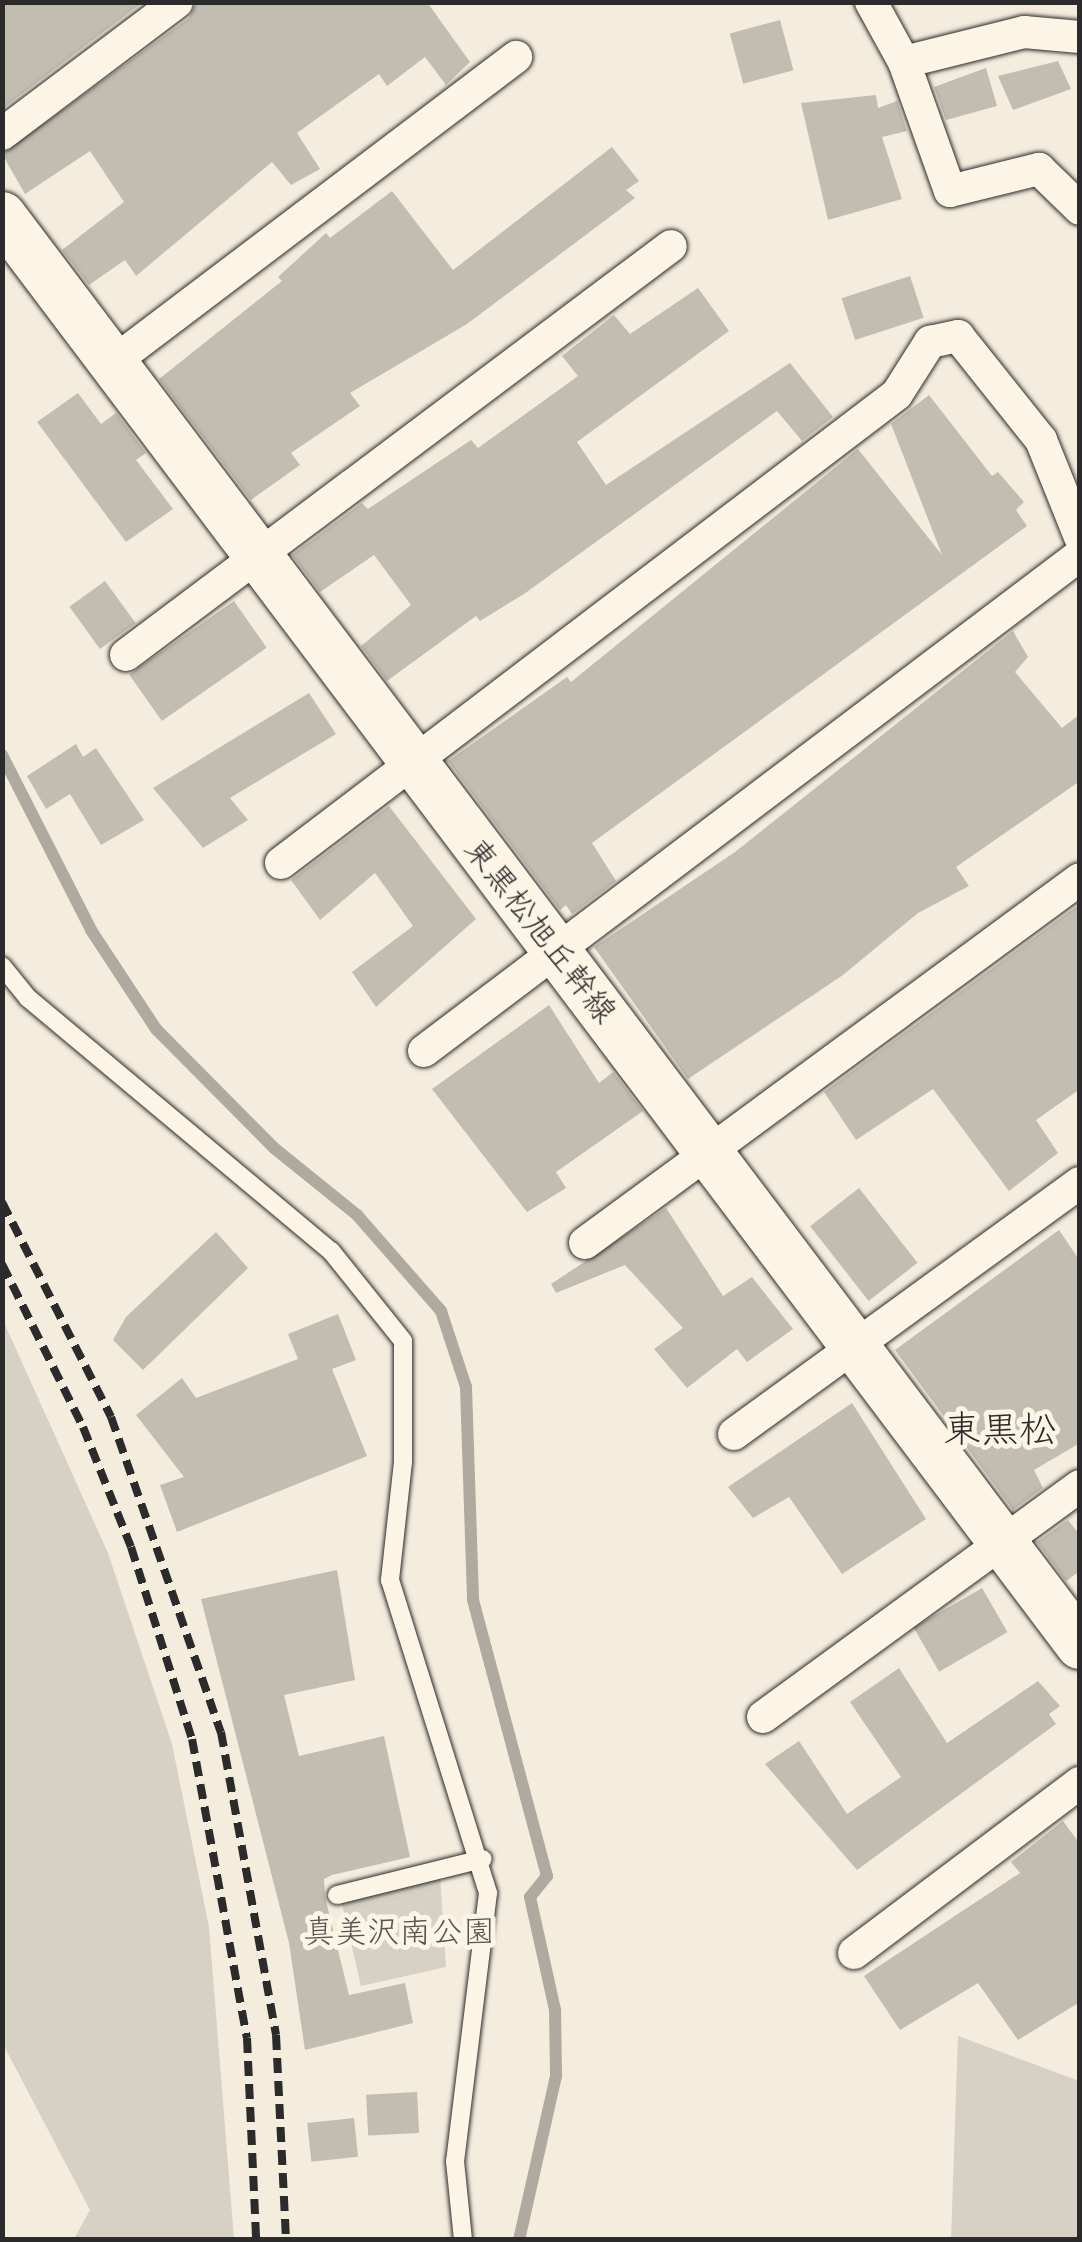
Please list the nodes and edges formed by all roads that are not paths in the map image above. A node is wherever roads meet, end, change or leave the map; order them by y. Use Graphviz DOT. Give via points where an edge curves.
graph roads {
  1 [pos="178,2"];
  2 [pos="871,2"];
  3 [pos="1080,37"];
  4 [pos="516,57"];
  5 [pos="904,62"];
  6 [pos="2,134"];
  7 [pos="1080,209"];
  8 [pos="2,216"];
  9 [pos="671,246"];
  10 [pos="112,363"];
  11 [pos="1080,537"];
  12 [pos="1080,555"];
  13 [pos="258,558"];
  14 [pos="126,655"];
  15 [pos="410,764"];
  16 [pos="281,863"];
  17 [pos="1080,879"];
  18 [pos="556,950"];
  19 [pos="2,966"];
  20 [pos="424,1051"];
  21 [pos="708,1152"];
  22 [pos="1080,1182"];
  23 [pos="585,1243"];
  24 [pos="855,1346"];
  25 [pos="734,1434"];
  26 [pos="1080,1486"];
  27 [pos="1002,1542"];
  28 [pos="1080,1645"];
  29 [pos="764,1717"];
  30 [pos="1080,1783"];
  31 [pos="482,1859"];
  32 [pos="337,1895"];
  33 [pos="854,1953"];
  34 [pos="462,2240"];
  1 -- 6 [label="street"];
  2 -- 5 [label="street"];
  3 -- 5 [label="street" via="1024,32"];
  4 -- 10 [label="street"];
  5 -- 7 [label="street" via="950,191 1040,169"];
  8 -- 10 [label="street, 東黒松旭丘幹線"];
  9 -- 13 [label="street"];
  10 -- 13 [label="street, 東黒松旭丘幹線"];
  11 -- 15 [label="street" via="1040,440 958,336 930,342 897,394"];
  12 -- 18 [label="street"];
  13 -- 14 [label="street"];
  13 -- 15 [label="street, 東黒松旭丘幹線"];
  15 -- 16 [label="street"];
  15 -- 18 [label="street, 東黒松旭丘幹線"];
  17 -- 21 [label="street"];
  18 -- 20 [label="street"];
  18 -- 21 [label="street, 東黒松旭丘幹線"];
  19 -- 31 [label="lane" via="28,998 331,1251 403,1341 403,1462 390,1580"];
  21 -- 23 [label="street"];
  21 -- 24 [label="street, 東黒松旭丘幹線"];
  22 -- 24 [label="street"];
  24 -- 25 [label="street"];
  24 -- 27 [label="street, 東黒松旭丘幹線"];
  26 -- 27 [label="street"];
  27 -- 28 [label="street, 東黒松旭丘幹線"];
  27 -- 29 [label="street"];
  30 -- 33 [label="street"];
  31 -- 32 [label="lane"];
  31 -- 34 [label="lane" via="488,1893 455,2162"];
}
